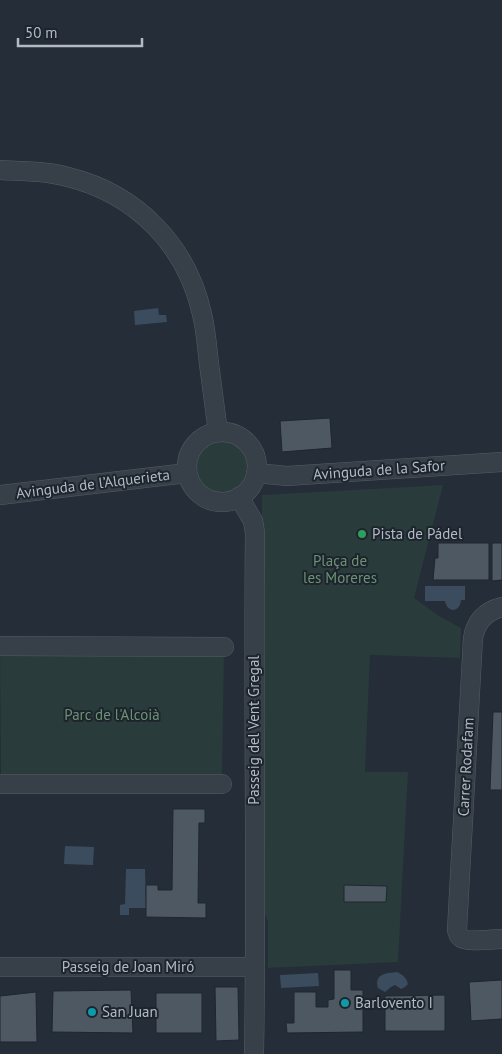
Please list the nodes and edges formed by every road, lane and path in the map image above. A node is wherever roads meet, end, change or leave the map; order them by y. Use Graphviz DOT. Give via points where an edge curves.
graph roads {
  1 [pos="0,170"];
  2 [pos="218,432"];
  3 [pos="502,462"];
  4 [pos="187,473"];
  5 [pos="256,473"];
  6 [pos="0,495"];
  7 [pos="239,497"];
  8 [pos="502,607"];
  9 [pos="0,646"];
  10 [pos="224,647"];
  11 [pos="0,784"];
  12 [pos="222,784"];
  13 [pos="502,939"];
  14 [pos="0,967"];
  15 [pos="255,967"];
  16 [pos="254,1054"];
  1 -- 2 [label="street" via="48,173 91,184 138,211 165,237 185,266 197,296 206,334"];
  2 -- 4 [label="street" via="200,438 194,445 186,463"];
  2 -- 5 [label="street" via="236,435 251,447 257,464"];
  3 -- 5 [label="street, Avinguda de la Safor" via="286,476"];
  4 -- 6 [label="street, Avinguda de l’Alquerieta"];
  4 -- 7 [label="street" via="195,491 204,497 223,502"];
  5 -- 7 [label="street" via="253,483"];
  7 -- 15 [label="street, Passeig del Vent Gregal" via="256,532"];
  8 -- 13 [label="street, Carrer Rodafam" via="484,615 474,630 457,930 463,940"];
  9 -- 10 [label="street"];
  11 -- 12 [label="street"];
  14 -- 15 [label="street, Passeig de Joan Miró"];
  15 -- 16 [label="street, Passeig del Vent Gregal"];
}
